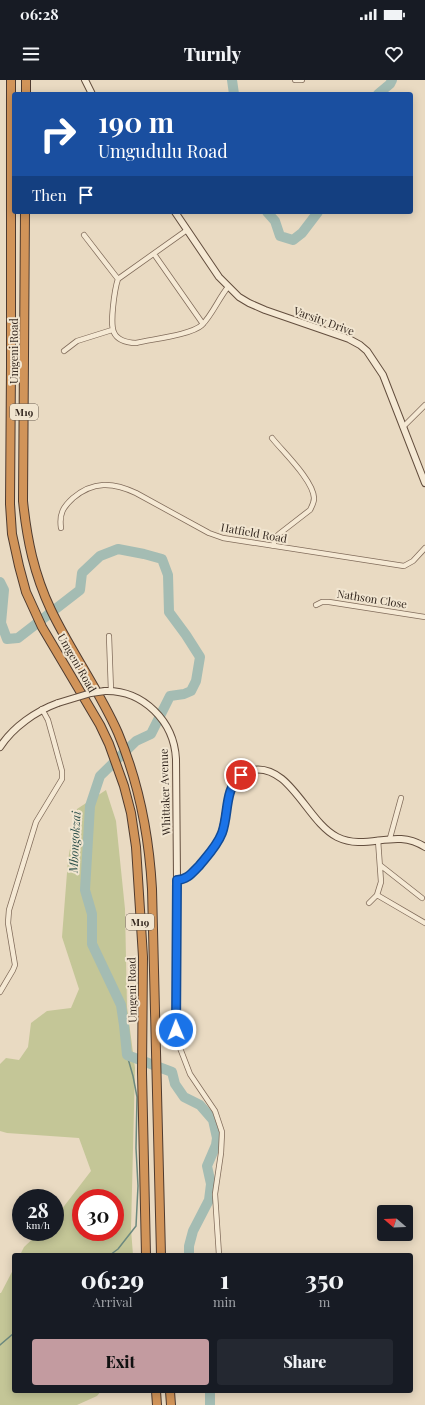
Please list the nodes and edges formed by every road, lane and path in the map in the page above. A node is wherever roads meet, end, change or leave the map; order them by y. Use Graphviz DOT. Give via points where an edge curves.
graph roads {
  1 [pos="11,80"];
  2 [pos="26,80"];
  3 [pos="85,80"];
  4 [pos="295,80"];
  5 [pos="302,80"];
  6 [pos="26,92"];
  7 [pos="91,92"];
  8 [pos="25,214"];
  9 [pos="175,214"];
  10 [pos="187,230"];
  11 [pos="84,235"];
  12 [pos="154,254"];
  13 [pos="118,279"];
  14 [pos="228,287"];
  15 [pos="203,324"];
  16 [pos="112,330"];
  17 [pos="64,351"];
  18 [pos="425,405"];
  19 [pos="403,427"];
  20 [pos="272,438"];
  21 [pos="425,483"];
  22 [pos="61,528"];
  23 [pos="273,546"];
  24 [pos="425,548"];
  25 [pos="316,605"];
  26 [pos="425,617"];
  27 [pos="109,636"];
  28 [pos="108,691"];
  29 [pos="42,709"];
  30 [pos="0,747"];
  31 [pos="401,798"];
  32 [pos="390,838"];
  33 [pos="378,840"];
  34 [pos="425,848"];
  35 [pos="380,865"];
  36 [pos="177,880"];
  37 [pos="377,895"];
  38 [pos="422,898"];
  39 [pos="368,903"];
  40 [pos="425,924"];
  41 [pos="0,992"];
  42 [pos="146,1253"];
  43 [pos="161,1253"];
  44 [pos="220,1253"];
  45 [pos="156,1393"];
  46 [pos="170,1393"];
  47 [pos="157,1405"];
  48 [pos="171,1405"];
  1 -- 42 [label="highway, Umgeni Road / M19" via="12,534 26,592 42,627 100,725 124,786 131,813 136,847 142,957"];
  2 -- 6 [label="highway"];
  3 -- 7 [label="street"];
  4 -- 5 [label="street"];
  8 -- 43 [label="highway, Umgeni Road / M19" via="23,501 28,546 39,583 52,612 102,700 129,762 137,785 151,866"];
  9 -- 10 [label="street, Varsity Drive"];
  10 -- 12 [label="street"];
  10 -- 14 [label="street, Varsity Drive"];
  11 -- 13 [label="street"];
  12 -- 13 [label="street"];
  12 -- 15 [label="street"];
  13 -- 16 [label="street"];
  14 -- 15 [label="street"];
  14 -- 19 [label="street, Varsity Drive" via="249,303 343,337 364,348 383,375"];
  15 -- 16 [label="street" via="190,331 136,343 120,339"];
  16 -- 17 [label="street" via="77,341"];
  18 -- 19 [label="street"];
  19 -- 21 [label="street, Varsity Drive"];
  20 -- 23 [label="street" via="302,473 313,492 314,499 310,510 279,534"];
  22 -- 23 [label="street, Hatfield Road" via="61,514 68,502 86,489 112,485 136,493 216,536"];
  23 -- 24 [label="street, Hatfield Road" via="404,566 413,561"];
  25 -- 26 [label="street, Nathson Close" via="329,602"];
  27 -- 28 [label="street"];
  28 -- 29 [label="street, Whittaker Avenue, bridge" via="91,693"];
  28 -- 36 [label="street, Whittaker Avenue" via="135,697 150,706 162,718 171,733 176,751"];
  29 -- 30 [label="street, Whittaker Avenue"];
  29 -- 41 [label="street" via="48,720 62,779 36,822 9,910 8,923 15,965"];
  31 -- 32 [label="street"];
  32 -- 33 [label="street"];
  32 -- 34 [label="street" via="410,840"];
  33 -- 35 [label="street"];
  33 -- 36 [label="street" via="355,843 334,836 318,822 280,777 267,771 254,770 241,775 233,784 224,827 215,846 190,876"];
  35 -- 37 [label="street" via="381,882"];
  35 -- 38 [label="street"];
  36 -- 44 [label="street" via="176,1030 190,1074 215,1112 222,1132 215,1194"];
  37 -- 39 [label="street"];
  37 -- 40 [label="street"];
  45 -- 47 [label="highway"];
  46 -- 48 [label="highway"];
}
